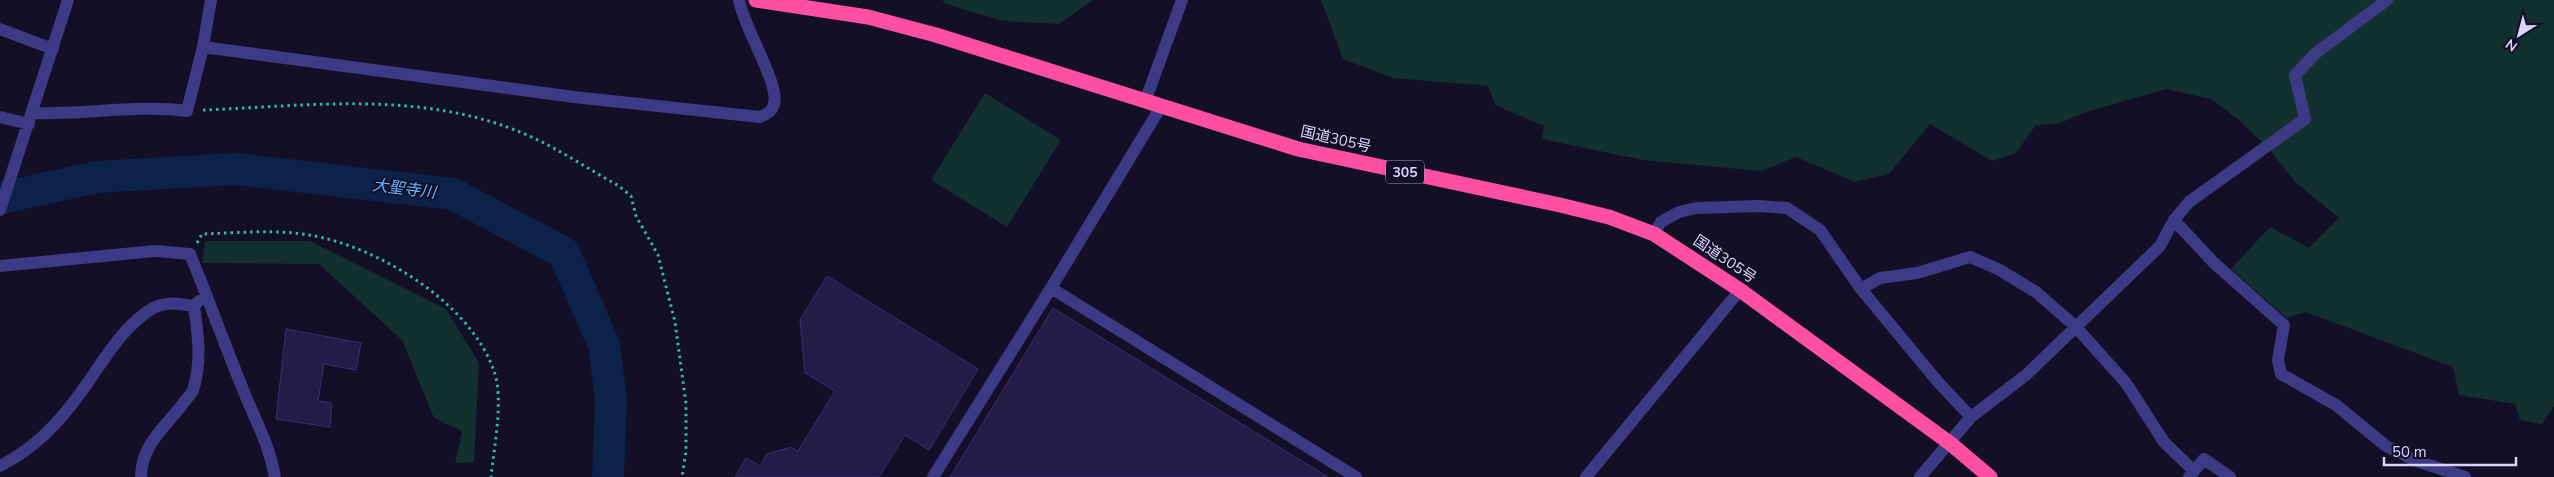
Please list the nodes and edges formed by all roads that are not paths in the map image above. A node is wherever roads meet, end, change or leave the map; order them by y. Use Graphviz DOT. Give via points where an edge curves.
graph roads {
  1 [pos="68,0"];
  2 [pos="211,0"];
  3 [pos="739,0"];
  4 [pos="756,0"];
  5 [pos="1182,0"];
  6 [pos="2387,0"];
  7 [pos="798,2"];
  8 [pos="0,29"];
  9 [pos="203,47"];
  10 [pos="53,49"];
  11 [pos="1146,100"];
  12 [pos="1162,104"];
  13 [pos="0,117"];
  14 [pos="31,119"];
  15 [pos="0,210"];
  16 [pos="2174,220"];
  17 [pos="1654,234"];
  18 [pos="0,266"];
  19 [pos="1051,288"];
  20 [pos="1861,289"];
  21 [pos="1740,290"];
  22 [pos="206,294"];
  23 [pos="194,306"];
  24 [pos="2075,326"];
  25 [pos="1971,417"];
  26 [pos="1951,444"];
  27 [pos="0,466"];
  28 [pos="2191,474"];
  29 [pos="141,477"];
  30 [pos="275,477"];
  31 [pos="933,477"];
  32 [pos="1356,477"];
  33 [pos="1586,477"];
  34 [pos="1920,477"];
  35 [pos="1990,477"];
  36 [pos="2230,477"];
  37 [pos="2465,477"];
  1 -- 10 [label="street"];
  2 -- 9 [label="street"];
  3 -- 9 [label="street" via="741,14 771,82 775,104 760,118 544,93"];
  4 -- 7 [label="highway, 国道305号 / 305"];
  5 -- 11 [label="street"];
  6 -- 16 [label="street" via="2316,54 2295,76 2305,119 2190,202"];
  7 -- 11 [label="highway, 国道305号 / 305" via="936,35"];
  8 -- 10 [label="street"];
  9 -- 14 [label="street" via="187,111 169,108 61,114"];
  10 -- 14 [label="street"];
  11 -- 12 [label="highway, 国道305号 / 305"];
  12 -- 17 [label="highway, 国道305号 / 305" via="1298,149 1560,205 1609,217"];
  12 -- 19 [label="street"];
  13 -- 14 [label="street"];
  14 -- 15 [label="street"];
  16 -- 24 [label="street" via="2160,246"];
  16 -- 37 [label="street" via="2213,262 2284,326 2278,360 2281,374 2336,404 2386,446 2414,460"];
  17 -- 20 [label="street" via="1661,222 1679,212 1696,208 1787,208 1820,230"];
  17 -- 21 [label="highway, 国道305号 / 305"];
  18 -- 22 [label="street" via="155,250 190,254"];
  19 -- 31 [label="street"];
  19 -- 32 [label="street"];
  20 -- 24 [label="street" via="1880,278 1917,273 1970,257 1998,269 2036,292"];
  20 -- 25 [label="street"];
  21 -- 26 [label="highway, 国道305号 / 305"];
  21 -- 33 [label="street"];
  22 -- 23 [label="street"];
  22 -- 30 [label="street" via="242,389 258,420"];
  23 -- 27 [label="street" via="166,303 144,314 127,329 43,439"];
  23 -- 29 [label="street" via="198,351 192,392 152,440"];
  24 -- 25 [label="street" via="2026,375"];
  24 -- 28 [label="street" via="2126,383 2164,442"];
  25 -- 26 [label="street"];
  26 -- 34 [label="street"];
  26 -- 35 [label="highway, 国道305号 / 305"];
  28 -- 36 [label="street" via="2204,459"];
}
